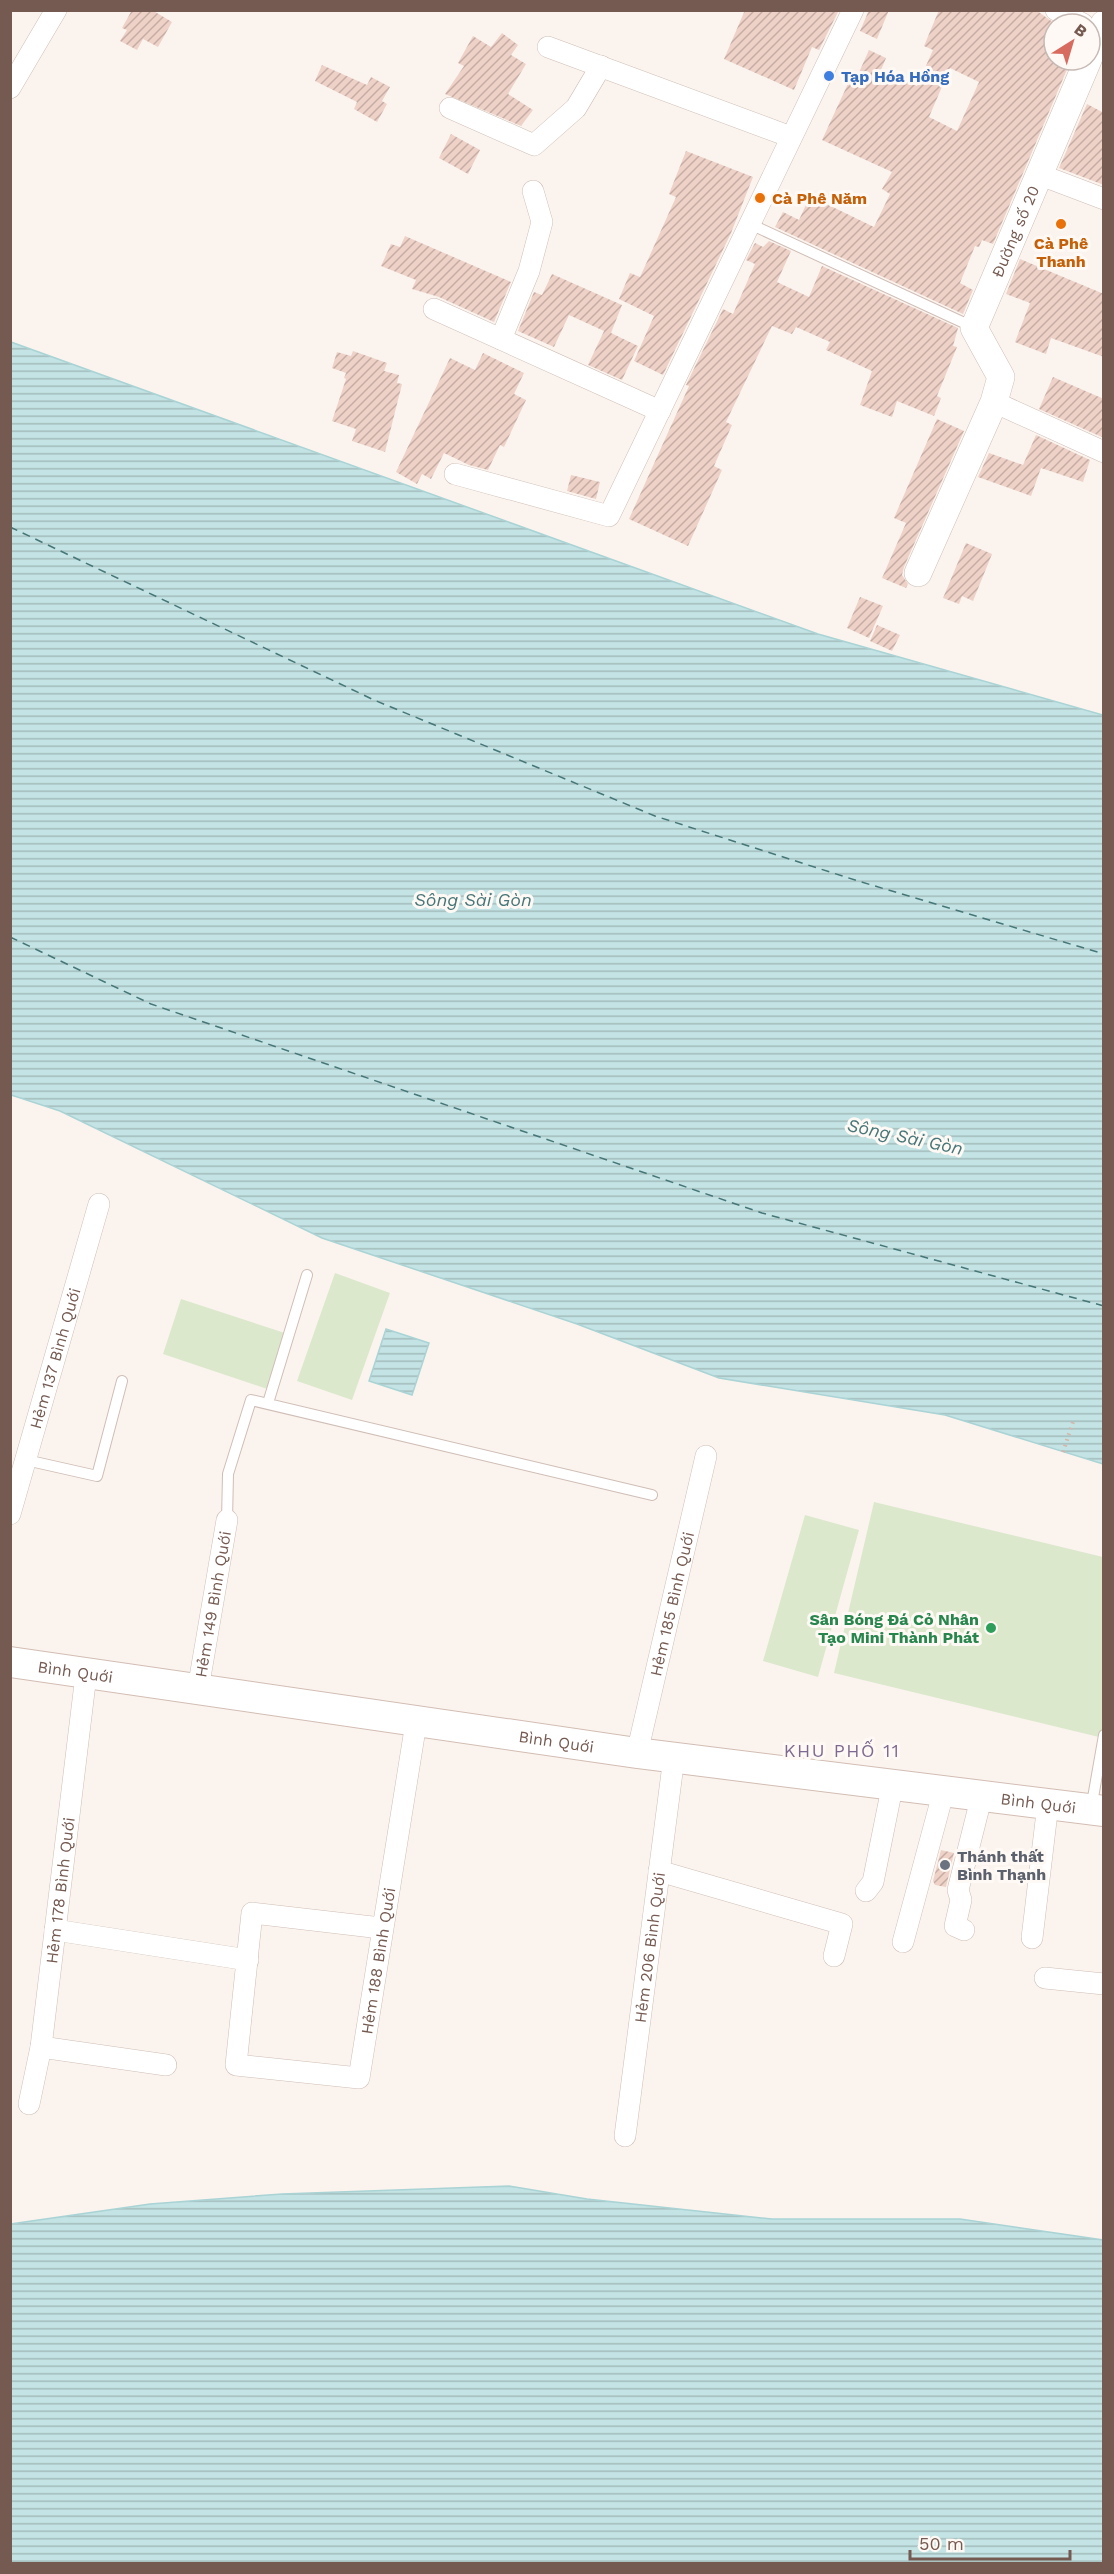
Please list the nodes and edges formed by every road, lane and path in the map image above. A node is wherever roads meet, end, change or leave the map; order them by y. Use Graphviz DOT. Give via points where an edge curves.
graph roads {
  1 [pos="56,10"];
  2 [pos="853,10"];
  3 [pos="548,47"];
  4 [pos="601,66"];
  5 [pos="1083,72"];
  6 [pos="10,88"];
  7 [pos="450,108"];
  8 [pos="791,137"];
  9 [pos="1038,174"];
  10 [pos="533,191"];
  11 [pos="1104,199"];
  12 [pos="750,224"];
  13 [pos="434,309"];
  14 [pos="974,328"];
  15 [pos="501,339"];
  16 [pos="994,402"];
  17 [pos="660,411"];
  18 [pos="1104,452"];
  19 [pos="455,474"];
  20 [pos="918,573"];
  21 [pos="99,1204"];
  22 [pos="307,1275"];
  23 [pos="122,1381"];
  24 [pos="268,1403"];
  25 [pos="1074,1419"];
  26 [pos="1063,1452"];
  27 [pos="706,1456"];
  28 [pos="26,1460"];
  29 [pos="652,1495"];
  30 [pos="10,1514"];
  31 [pos="227,1521"];
  32 [pos="10,1662"];
  33 [pos="86,1675"];
  34 [pos="198,1689"];
  35 [pos="416,1723"];
  36 [pos="1104,1735"];
  37 [pos="637,1753"];
  38 [pos="674,1757"];
  39 [pos="893,1783"];
  40 [pos="944,1790"];
  41 [pos="982,1795"];
  42 [pos="1048,1804"];
  43 [pos="1097,1810"];
  44 [pos="659,1870"];
  45 [pos="866,1891"];
  46 [pos="381,1928"];
  47 [pos="55,1930"];
  48 [pos="964,1930"];
  49 [pos="1032,1938"];
  50 [pos="903,1942"];
  51 [pos="834,1956"];
  52 [pos="248,1960"];
  53 [pos="1045,1978"];
  54 [pos="1104,1984"];
  55 [pos="41,2047"];
  56 [pos="166,2065"];
  57 [pos="29,2104"];
  58 [pos="625,2136"];
  1 -- 6 [label="street"];
  2 -- 8 [label="street"];
  3 -- 4 [label="street"];
  4 -- 7 [label="street" via="576,108 534,145"];
  4 -- 8 [label="street"];
  5 -- 9 [label="street, Đường số 20"];
  8 -- 12 [label="street"];
  9 -- 11 [label="street"];
  9 -- 14 [label="street, Đường số 20"];
  10 -- 15 [label="street" via="542,222 529,271"];
  12 -- 14 [label="lane"];
  12 -- 17 [label="street"];
  13 -- 15 [label="street"];
  14 -- 16 [label="street" via="1001,377"];
  15 -- 17 [label="street"];
  16 -- 18 [label="street"];
  16 -- 20 [label="street"];
  17 -- 19 [label="street" via="609,516"];
  21 -- 28 [label="street, Hẻm 137 Bình Quới"];
  22 -- 24 [label="lane"];
  23 -- 28 [label="lane" via="97,1476"];
  24 -- 29 [label="lane"];
  24 -- 31 [label="lane" via="251,1400 228,1474"];
  25 -- 26 [label="path"];
  27 -- 37 [label="street, Hẻm 185 Bình Quới"];
  28 -- 30 [label="street, Hẻm 137 Bình Quới"];
  31 -- 34 [label="street, Hẻm 149 Bình Quới"];
  32 -- 33 [label="main road, Bình Quới"];
  33 -- 34 [label="main road, Bình Quới"];
  33 -- 47 [label="street, Hẻm 178 Bình Quới"];
  34 -- 35 [label="main road, Bình Quới"];
  35 -- 37 [label="main road, Bình Quới"];
  35 -- 46 [label="street, Hẻm 188 Bình Quới"];
  36 -- 43 [label="lane"];
  37 -- 38 [label="main road, Bình Quới"];
  38 -- 39 [label="main road, Bình Quới"];
  38 -- 44 [label="street, Hẻm 206 Bình Quới"];
  39 -- 40 [label="main road, Bình Quới"];
  39 -- 45 [label="street" via="873,1882"];
  40 -- 41 [label="main road, Bình Quới"];
  40 -- 50 [label="street"];
  41 -- 42 [label="main road, Bình Quới"];
  41 -- 48 [label="street" via="958,1890 961,1900 956,1926"];
  42 -- 43 [label="main road, Bình Quới"];
  42 -- 49 [label="street"];
  44 -- 51 [label="street" via="842,1924"];
  44 -- 58 [label="street, Hẻm 206 Bình Quới"];
  46 -- 52 [label="street" via="252,1913"];
  46 -- 52 [label="street, Hẻm 188 Bình Quới" via="359,2078 236,2065"];
  47 -- 52 [label="street"];
  47 -- 55 [label="street, Hẻm 178 Bình Quới"];
  53 -- 54 [label="street"];
  55 -- 56 [label="street"];
  55 -- 57 [label="street, Hẻm 178 Bình Quới"];
}
